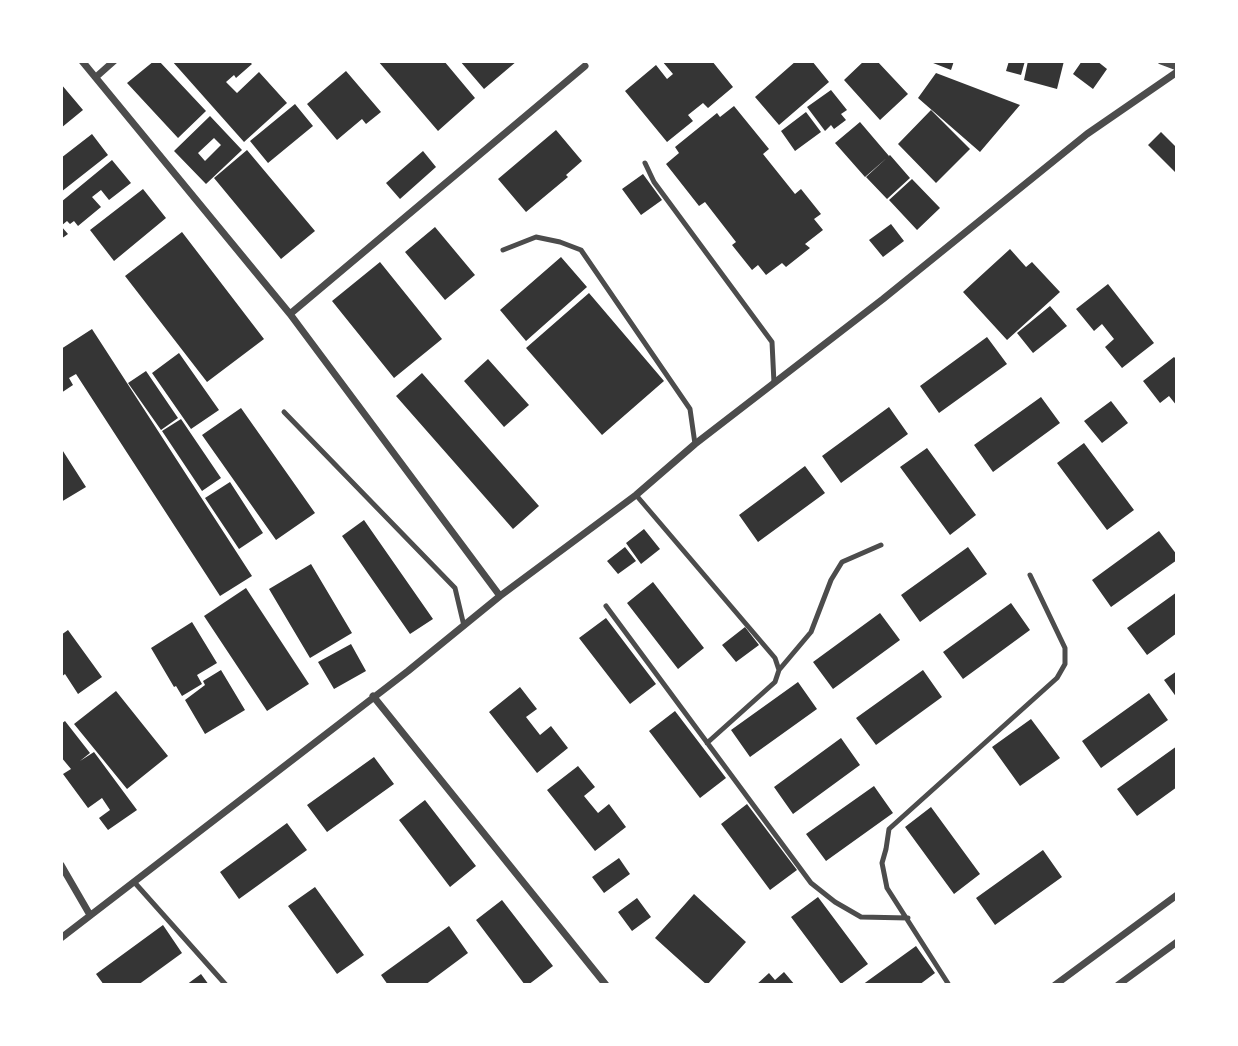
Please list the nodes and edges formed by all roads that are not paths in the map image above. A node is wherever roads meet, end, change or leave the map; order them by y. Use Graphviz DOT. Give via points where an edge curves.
graph roads {
  1 [pos="82,61"];
  2 [pos="114,61"];
  3 [pos="1161,61"];
  4 [pos="585,66"];
  5 [pos="1177,69"];
  6 [pos="96,77"];
  7 [pos="645,163"];
  8 [pos="503,250"];
  9 [pos="290,314"];
  10 [pos="774,383"];
  11 [pos="284,412"];
  12 [pos="695,444"];
  13 [pos="636,495"];
  14 [pos="881,545"];
  15 [pos="1030,575"];
  16 [pos="500,596"];
  17 [pos="606,606"];
  18 [pos="464,626"];
  19 [pos="779,670"];
  20 [pos="373,696"];
  21 [pos="707,743"];
  22 [pos="61,865"];
  23 [pos="135,883"];
  24 [pos="1177,895"];
  25 [pos="90,915"];
  26 [pos="908,918"];
  27 [pos="61,938"];
  28 [pos="1177,942"];
  29 [pos="226,985"];
  30 [pos="606,985"];
  31 [pos="949,985"];
  32 [pos="1055,985"];
  33 [pos="1118,985"];
  1 -- 6 [label="street"];
  2 -- 6 [label="street"];
  3 -- 5 [label="street"];
  4 -- 9 [label="street"];
  5 -- 10 [label="street" via="1087,134"];
  6 -- 9 [label="street"];
  7 -- 10 [label="lane" via="772,342"];
  8 -- 12 [label="lane" via="536,237 582,250 690,409"];
  9 -- 16 [label="street"];
  10 -- 12 [label="street"];
  11 -- 18 [label="lane" via="455,588"];
  12 -- 13 [label="street"];
  13 -- 16 [label="street"];
  13 -- 19 [label="lane" via="775,658"];
  14 -- 19 [label="lane" via="842,562 811,632"];
  15 -- 26 [label="lane" via="1065,648 1065,664 1057,678 889,829 881,863 887,888"];
  16 -- 18 [label="street"];
  17 -- 21 [label="lane"];
  18 -- 20 [label="street"];
  19 -- 21 [label="lane" via="775,682"];
  20 -- 23 [label="street"];
  20 -- 30 [label="street"];
  21 -- 26 [label="lane" via="811,883 861,917"];
  22 -- 25 [label="street"];
  23 -- 25 [label="street"];
  23 -- 29 [label="lane"];
  24 -- 32 [label="street"];
  25 -- 27 [label="street"];
  26 -- 31 [label="lane"];
  28 -- 33 [label="street"];
}
